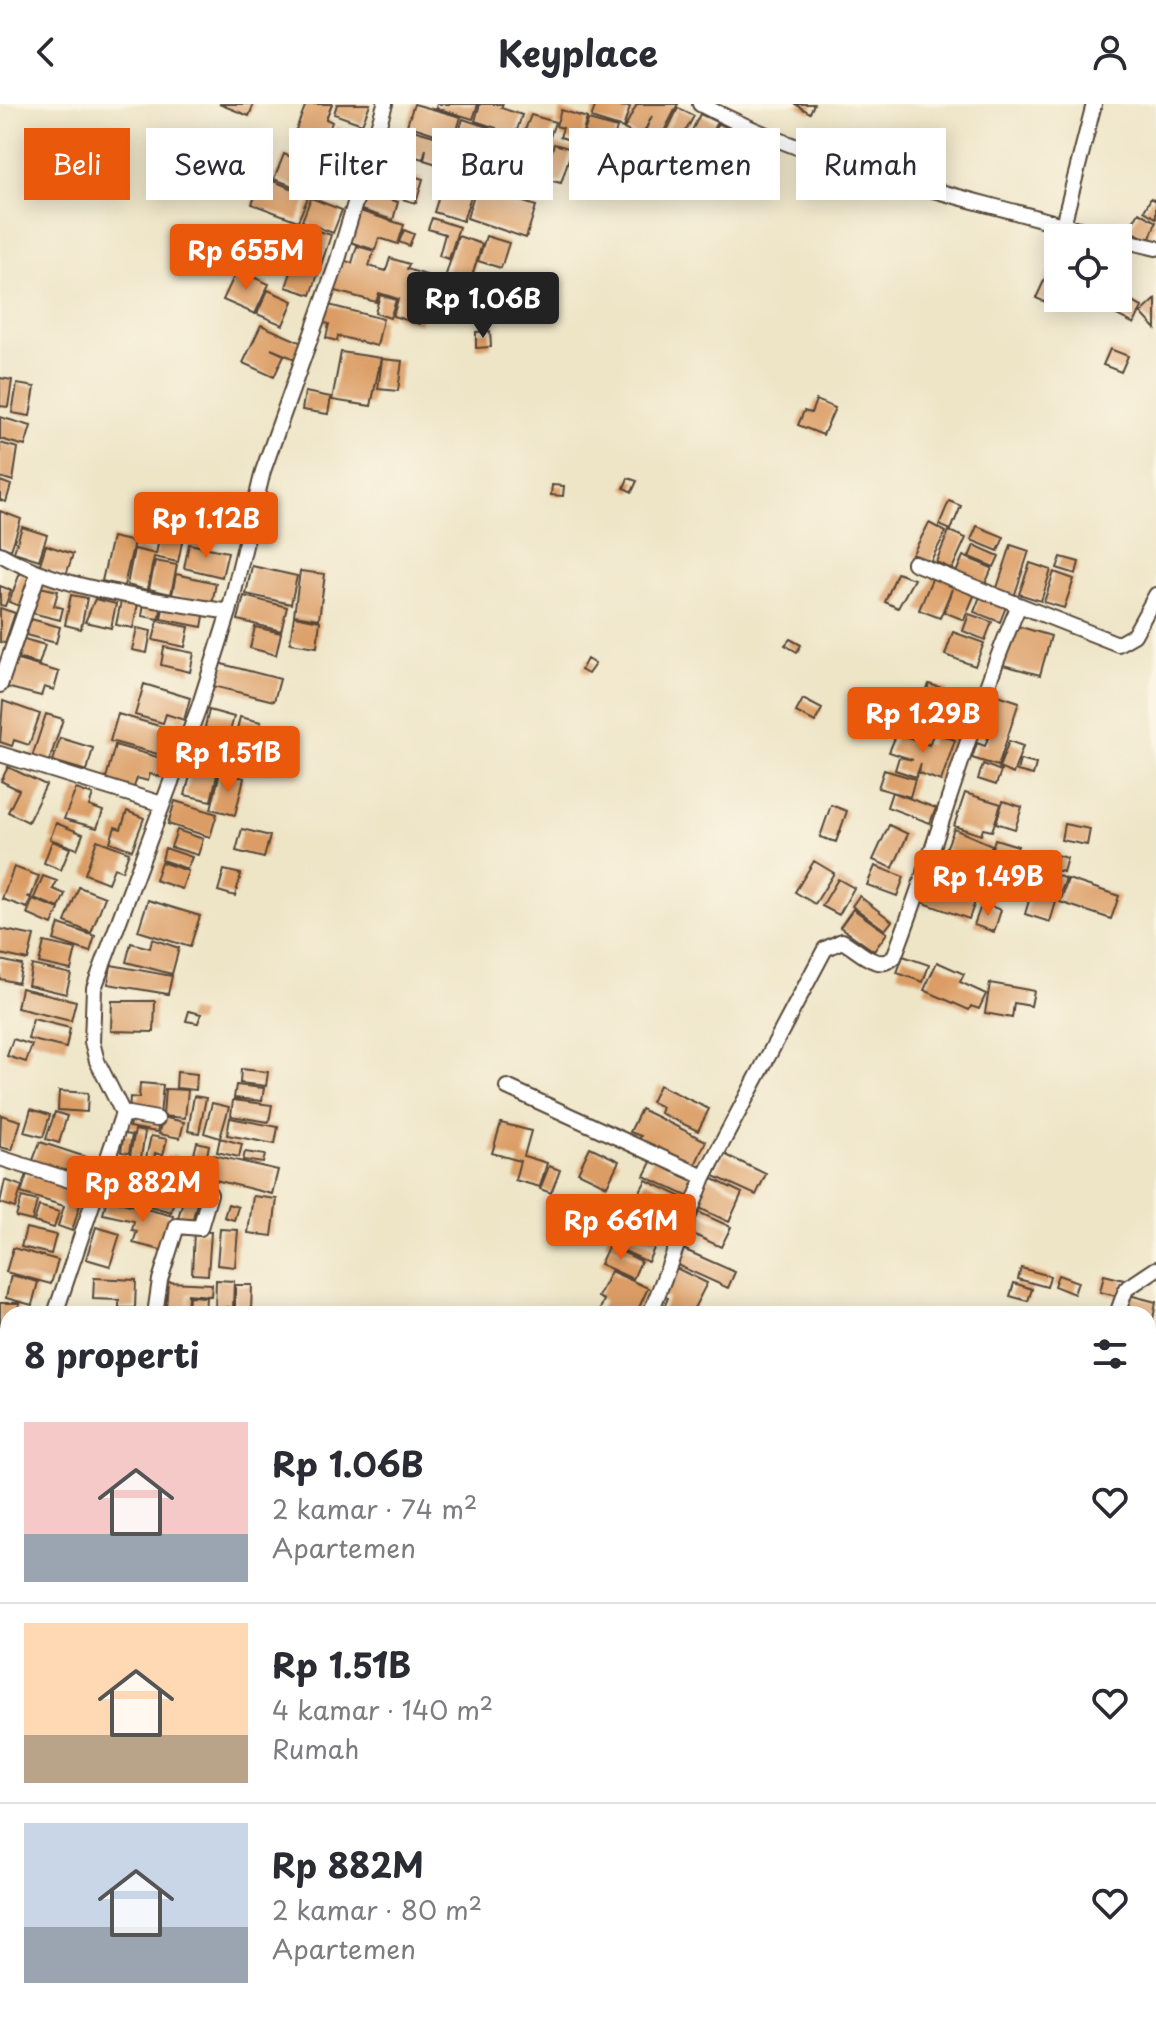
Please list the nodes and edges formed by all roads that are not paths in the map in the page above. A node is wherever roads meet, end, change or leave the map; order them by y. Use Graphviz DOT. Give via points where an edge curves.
graph roads {
  1 [pos="385,104"];
  2 [pos="700,104"];
  3 [pos="1094,104"];
  4 [pos="1059,224"];
  5 [pos="1063,224"];
  6 [pos="1132,242"];
  7 [pos="1156,248"];
  8 [pos="0,554"];
  9 [pos="914,563"];
  10 [pos="38,574"];
  11 [pos="1156,595"];
  12 [pos="1019,605"];
  13 [pos="229,612"];
  14 [pos="0,685"];
  15 [pos="0,754"];
  16 [pos="162,804"];
  17 [pos="507,1087"];
  18 [pos="123,1113"];
  19 [pos="157,1119"];
  20 [pos="0,1158"];
  21 [pos="704,1177"];
  22 [pos="98,1189"];
  23 [pos="210,1194"];
  24 [pos="1156,1269"];
  25 [pos="58,1306"];
  26 [pos="156,1306"];
  27 [pos="653,1306"];
  28 [pos="1120,1306"];
  1 -- 13 [label="street" via="336,266 263,471"];
  2 -- 4 [label="street" via="812,155"];
  3 -- 5 [label="street"];
  6 -- 7 [label="street"];
  8 -- 10 [label="street"];
  9 -- 12 [label="street"];
  10 -- 13 [label="street"];
  10 -- 14 [label="street"];
  11 -- 12 [label="street" via="1134,635 1118,644"];
  12 -- 21 [label="street" via="992,667 929,868 894,957 877,963 842,941 825,949"];
  13 -- 16 [label="street"];
  15 -- 16 [label="street"];
  16 -- 18 [label="street" via="94,988 92,1042"];
  17 -- 21 [label="street"];
  18 -- 19 [label="street"];
  18 -- 22 [label="street"];
  20 -- 22 [label="street"];
  21 -- 27 [label="street"];
  22 -- 25 [label="street"];
  23 -- 26 [label="street" via="200,1228 177,1226"];
  24 -- 28 [label="street" via="1126,1289"];
}
